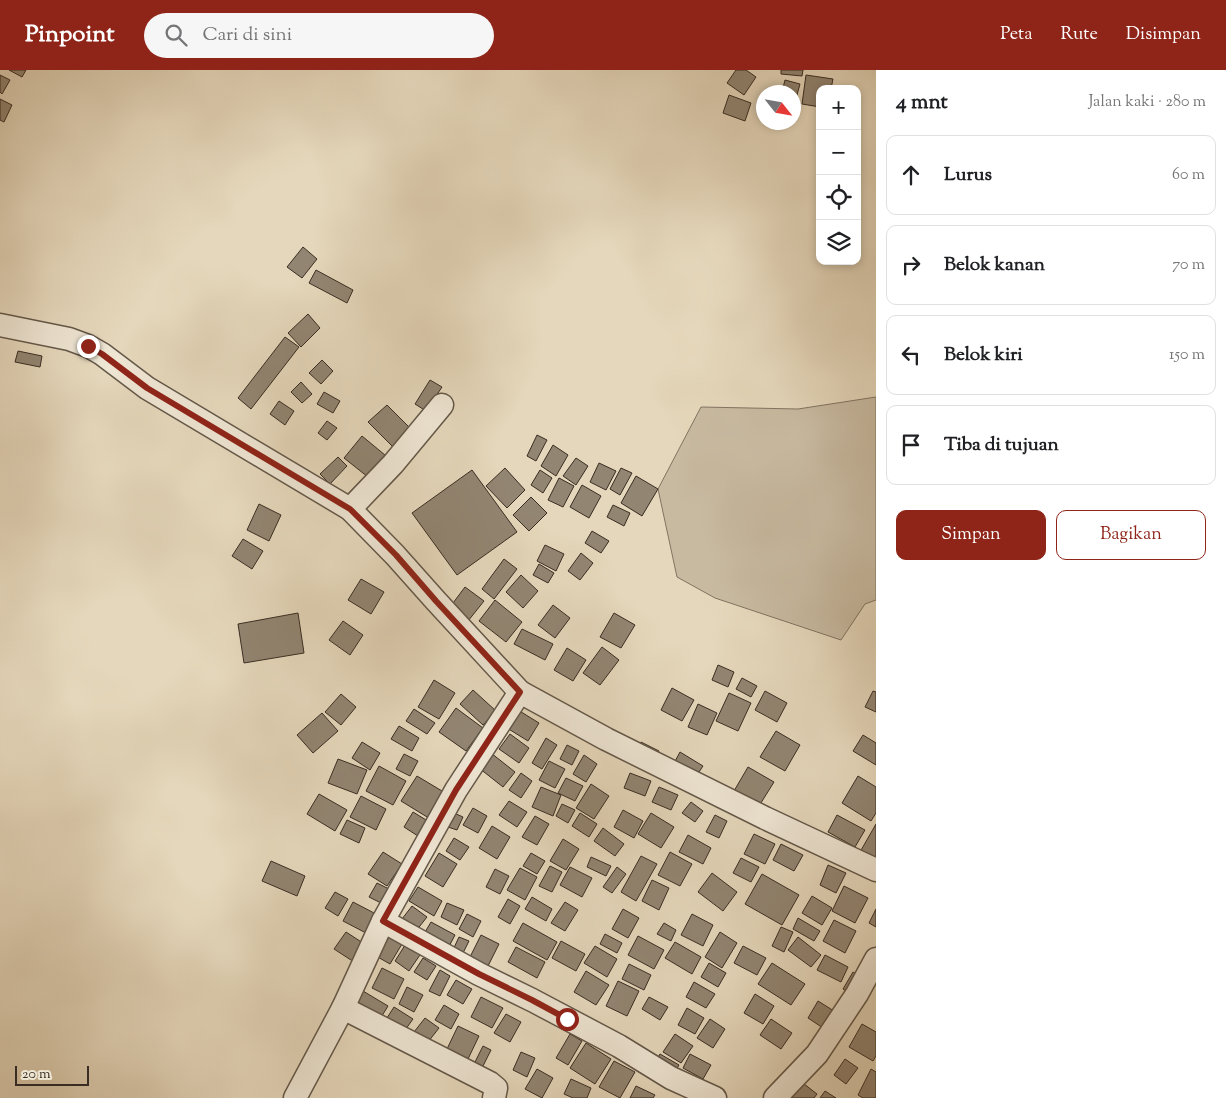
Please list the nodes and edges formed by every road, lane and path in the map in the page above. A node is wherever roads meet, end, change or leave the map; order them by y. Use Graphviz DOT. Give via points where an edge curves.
graph roads {
  1 [pos="0,325"];
  2 [pos="442,405"];
  3 [pos="350,509"];
  4 [pos="520,692"];
  5 [pos="876,870"];
  6 [pos="383,921"];
  7 [pos="876,959"];
  8 [pos="344,1008"];
  9 [pos="295,1098"];
  10 [pos="494,1098"];
  11 [pos="715,1098"];
  12 [pos="775,1098"];
  1 -- 3 [label="street" via="69,338 88,346 147,388"];
  2 -- 3 [label="street"];
  3 -- 4 [label="street"];
  4 -- 5 [label="street" via="606,739"];
  4 -- 6 [label="street" via="456,790"];
  6 -- 8 [label="street"];
  6 -- 11 [label="street" via="619,1046 671,1078"];
  7 -- 12 [label="street" via="817,1054"];
  8 -- 9 [label="street"];
  8 -- 10 [label="street" via="494,1086"];
}
